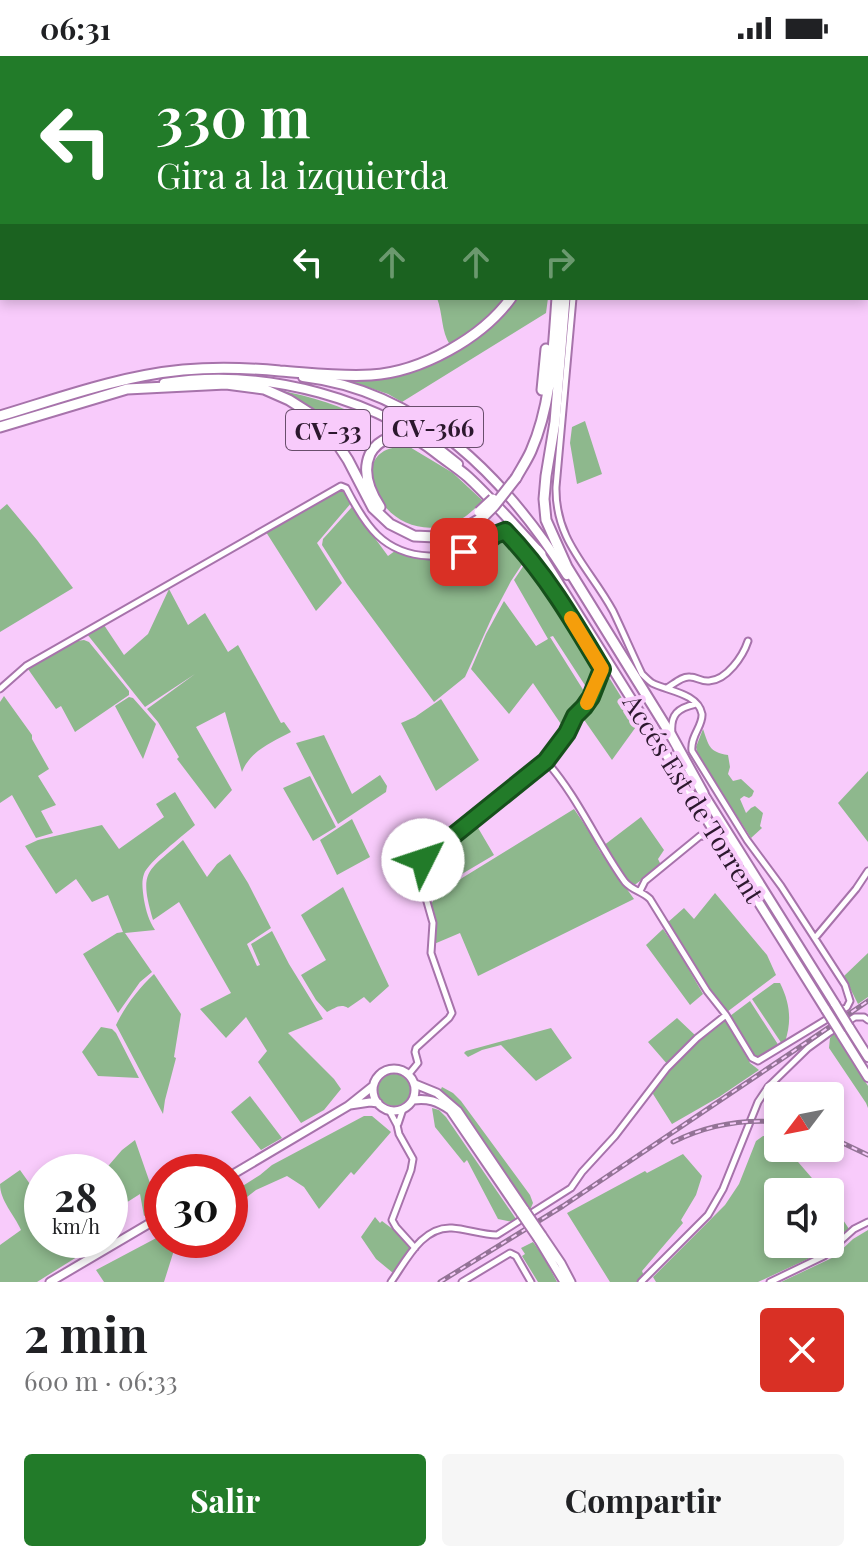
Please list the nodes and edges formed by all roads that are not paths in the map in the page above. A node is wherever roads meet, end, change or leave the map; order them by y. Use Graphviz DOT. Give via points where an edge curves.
graph roads {
  1 [pos="509,300"];
  2 [pos="554,300"];
  3 [pos="565,300"];
  4 [pos="573,300"];
  5 [pos="210,369"];
  6 [pos="127,389"];
  7 [pos="0,416"];
  8 [pos="0,427"];
  9 [pos="481,514"];
  10 [pos="541,554"];
  11 [pos="748,641"];
  12 [pos="0,689"];
  13 [pos="667,689"];
  14 [pos="679,693"];
  15 [pos="696,704"];
  16 [pos="680,708"];
  17 [pos="673,739"];
  18 [pos="546,761"];
  19 [pos="703,793"];
  20 [pos="868,871"];
  21 [pos="751,889"];
  22 [pos="640,891"];
  23 [pos="815,938"];
  24 [pos="726,1015"];
  25 [pos="868,1020"];
  26 [pos="868,1057"];
  27 [pos="409,1074"];
  28 [pos="868,1077"];
  29 [pos="415,1084"];
  30 [pos="373,1086"];
  31 [pos="413,1100"];
  32 [pos="378,1103"];
  33 [pos="348,1106"];
  34 [pos="403,1109"];
  35 [pos="389,1110"];
  36 [pos="397,1125"];
  37 [pos="248,1165"];
  38 [pos="523,1212"];
  39 [pos="868,1222"];
  40 [pos="144,1227"];
  41 [pos="540,1237"];
  42 [pos="415,1248"];
  43 [pos="50,1282"];
  44 [pos="391,1282"];
  45 [pos="462,1282"];
  46 [pos="531,1282"];
  47 [pos="564,1282"];
  48 [pos="571,1282"];
  49 [pos="641,1282"];
  50 [pos="770,1282"];
  1 -- 5 [label="highway, CV-33" via="477,333 398,370 323,375"];
  2 -- 9 [label="highway, CV-33, bridge" via="550,381 531,452 503,495"];
  3 -- 17 [label="highway" via="546,520 567,567"];
  4 -- 13 [label="street" via="556,487 559,522 612,610 642,674"];
  5 -- 7 [label="highway, CV-33" via="125,380"];
  5 -- 19 [label="main road, Accés Est de Torrent / CV-366" via="318,379 378,396 458,445 521,509 550,548"];
  6 -- 8 [label="highway, CV-33"];
  6 -- 9 [label="highway, CV-33" via="226,384 264,389 311,414 329,431 373,508 390,524 414,536 436,537 458,532"];
  6 -- 10 [label="main road, Accés Est de Torrent / CV-366" via="181,381 268,383 318,392 367,410 447,455 512,516"];
  9 -- 10 [label="highway" via="435,532 392,520 371,492 370,455 386,439 415,439 468,477"];
  10 -- 21 [label="main road, Accés Est de Torrent / CV-366"];
  11 -- 13 [label="street" via="739,661 712,682 689,676"];
  12 -- 18 [label="street" via="26,666 341,486 374,533 394,549 441,557 482,545 505,531 520,545 602,669 591,697"];
  13 -- 14 [label="street"];
  14 -- 15 [label="street"];
  14 -- 16 [label="street"];
  15 -- 16 [label="street"];
  15 -- 23 [label="street" via="702,716 691,745 696,760"];
  16 -- 17 [label="street" via="674,713"];
  17 -- 19 [label="highway"];
  18 -- 22 [label="street" via="626,883"];
  18 -- 27 [label="street" via="421,862 434,929 431,953 452,1013 416,1048 418,1063"];
  19 -- 26 [label="main road, Accés Est de Torrent / CV-366, bridge"];
  20 -- 23 [label="street"];
  21 -- 22 [label="street" via="717,843 700,836"];
  21 -- 28 [label="main road, Accés Est de Torrent / CV-366, bridge"];
  22 -- 24 [label="street"];
  23 -- 24 [label="street" via="849,993 847,1007 758,1061"];
  24 -- 42 [label="street" via="667,1068 571,1188 497,1235 444,1228"];
  25 -- 49 [label="street" via="855,1017 830,1032 777,1077 758,1102 708,1215"];
  27 -- 29 [label="street"];
  27 -- 30 [label="street" via="389,1069"];
  29 -- 31 [label="street"];
  29 -- 38 [label="street" via="437,1093 458,1111"];
  30 -- 32 [label="street"];
  30 -- 33 [label="street"];
  31 -- 34 [label="street"];
  31 -- 38 [label="street" via="429,1099 450,1110"];
  32 -- 33 [label="street"];
  32 -- 35 [label="street"];
  33 -- 37 [label="street"];
  34 -- 35 [label="street"];
  34 -- 36 [label="street"];
  35 -- 36 [label="street"];
  36 -- 42 [label="street" via="413,1159 392,1220"];
  38 -- 41 [label="street, bridge"];
  39 -- 50 [label="street" via="824,1256"];
  40 -- 43 [label="street"];
  41 -- 47 [label="street"];
  41 -- 48 [label="street"];
  42 -- 44 [label="street"];
  45 -- 46 [label="street" via="510,1253"];
}
